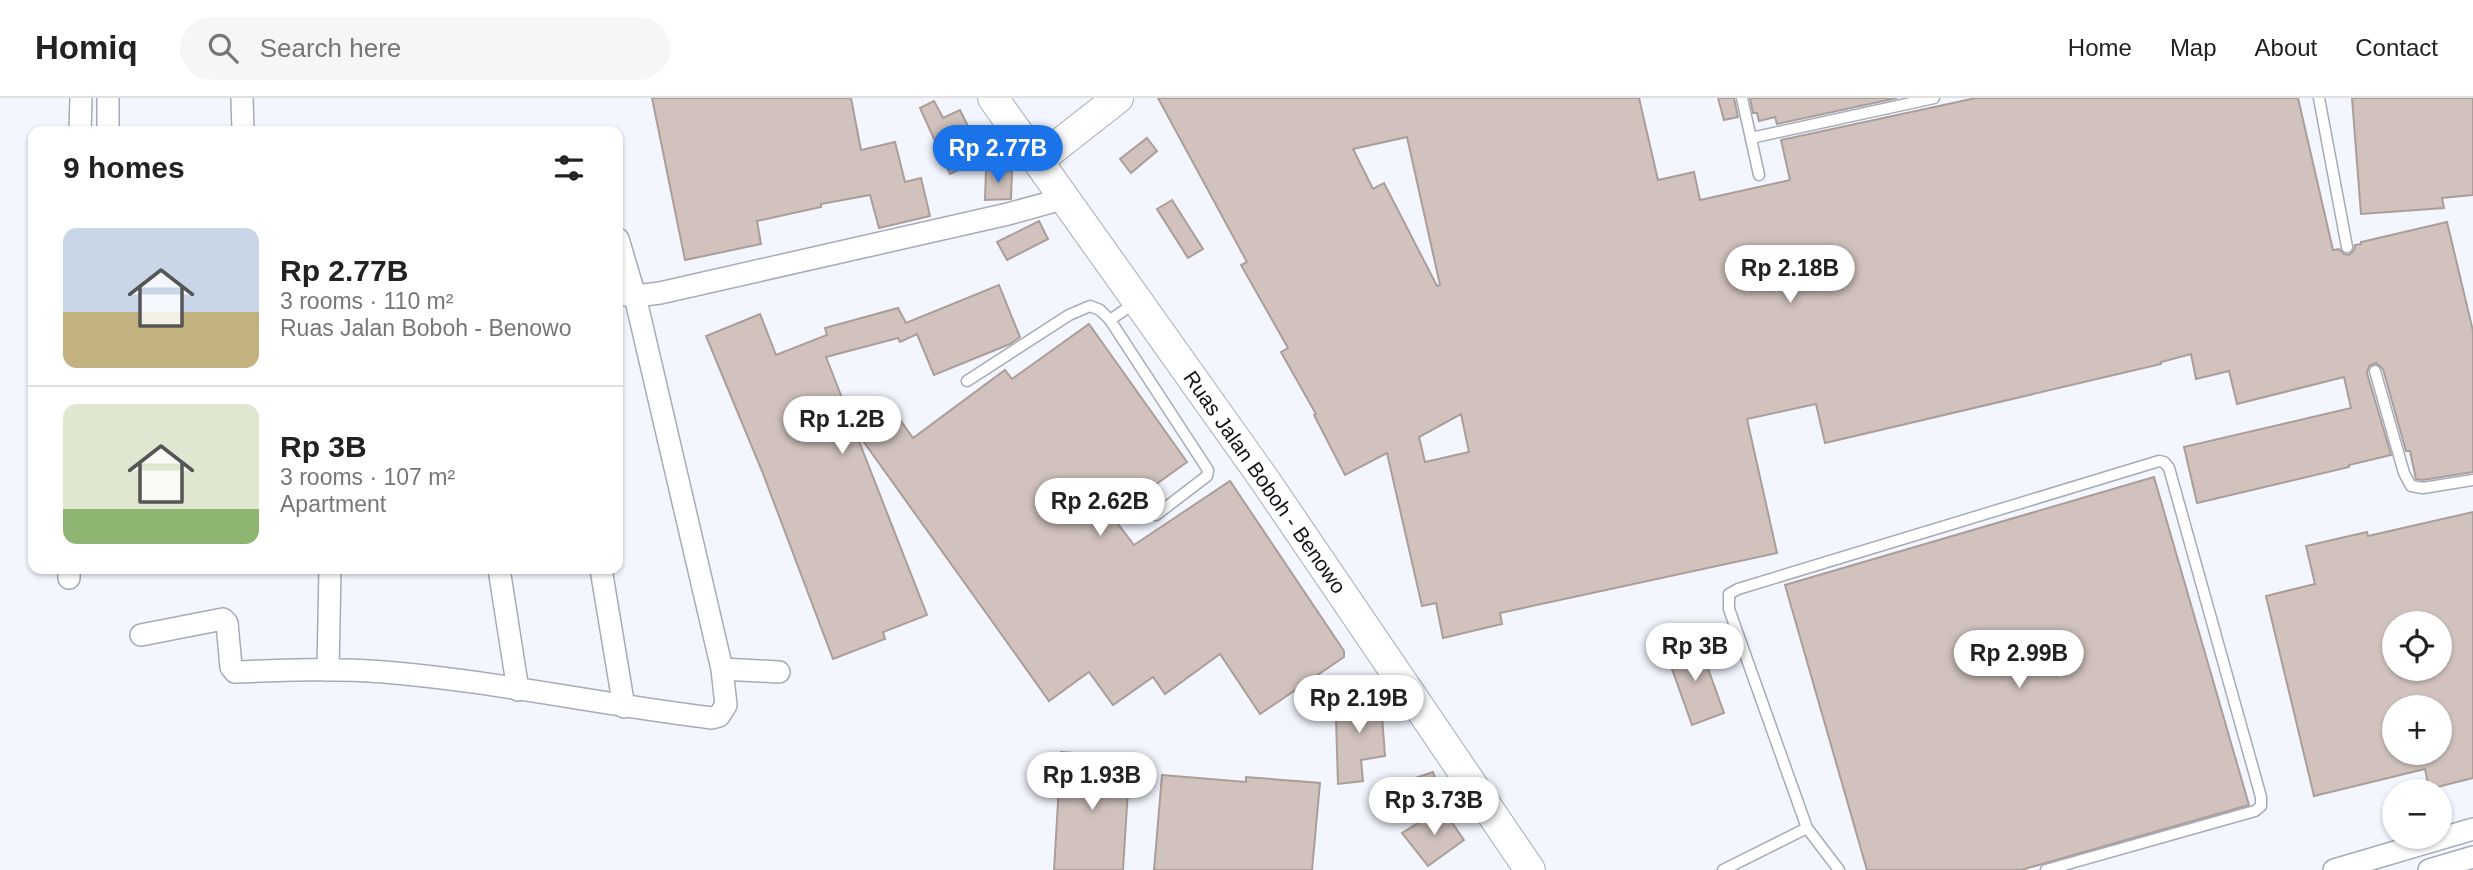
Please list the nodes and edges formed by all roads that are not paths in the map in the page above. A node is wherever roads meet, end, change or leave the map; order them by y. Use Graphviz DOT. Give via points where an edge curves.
graph roads {
  1 [pos="81,98"];
  2 [pos="108,98"];
  3 [pos="242,98"];
  4 [pos="993,98"];
  5 [pos="1118,98"];
  6 [pos="1742,98"];
  7 [pos="1934,98"];
  8 [pos="2319,98"];
  9 [pos="80,126"];
  10 [pos="108,126"];
  11 [pos="243,126"];
  12 [pos="1751,138"];
  13 [pos="1039,160"];
  14 [pos="1759,175"];
  15 [pos="1066,198"];
  16 [pos="2347,247"];
  17 [pos="623,274"];
  18 [pos="626,295"];
  19 [pos="1138,300"];
  20 [pos="1110,320"];
  21 [pos="2375,371"];
  22 [pos="967,381"];
  23 [pos="2473,480"];
  24 [pos="1156,515"];
  25 [pos="330,574"];
  26 [pos="500,574"];
  27 [pos="602,574"];
  28 [pos="141,635"];
  29 [pos="722,669"];
  30 [pos="328,670"];
  31 [pos="779,672"];
  32 [pos="517,690"];
  33 [pos="624,707"];
  34 [pos="1807,828"];
  35 [pos="2473,829"];
  36 [pos="2473,857"];
  37 [pos="1530,870"];
  38 [pos="1723,870"];
  39 [pos="1839,870"];
  40 [pos="2046,870"];
  41 [pos="2334,870"];
  42 [pos="2429,870"];
  1 -- 9 [label="street"];
  2 -- 10 [label="street"];
  3 -- 11 [label="street"];
  4 -- 13 [label="main road, Ruas Jalan Boboh - Benowo"];
  5 -- 13 [label="main road"];
  6 -- 12 [label="lane"];
  7 -- 12 [label="lane"];
  8 -- 16 [label="lane"];
  12 -- 14 [label="lane"];
  13 -- 15 [label="main road, Ruas Jalan Boboh - Benowo"];
  15 -- 18 [label="street" via="660,293"];
  15 -- 19 [label="main road, Ruas Jalan Boboh - Benowo"];
  17 -- 18 [label="street"];
  18 -- 29 [label="street"];
  19 -- 20 [label="lane"];
  19 -- 37 [label="main road, Ruas Jalan Boboh - Benowo"];
  20 -- 22 [label="lane" via="1090,306"];
  20 -- 24 [label="lane" via="1208,470 1207,476"];
  21 -- 23 [label="lane" via="2411,486"];
  25 -- 30 [label="street"];
  26 -- 32 [label="street"];
  27 -- 33 [label="street"];
  28 -- 30 [label="street" via="223,619 235,672"];
  29 -- 31 [label="street"];
  29 -- 33 [label="street" via="726,705 719,716"];
  30 -- 32 [label="street" via="384,672"];
  32 -- 33 [label="street"];
  34 -- 38 [label="lane"];
  34 -- 39 [label="lane"];
  34 -- 40 [label="lane" via="1729,609 1729,594 2164,462 2261,806"];
  35 -- 41 [label="street"];
  36 -- 42 [label="street"];
}
